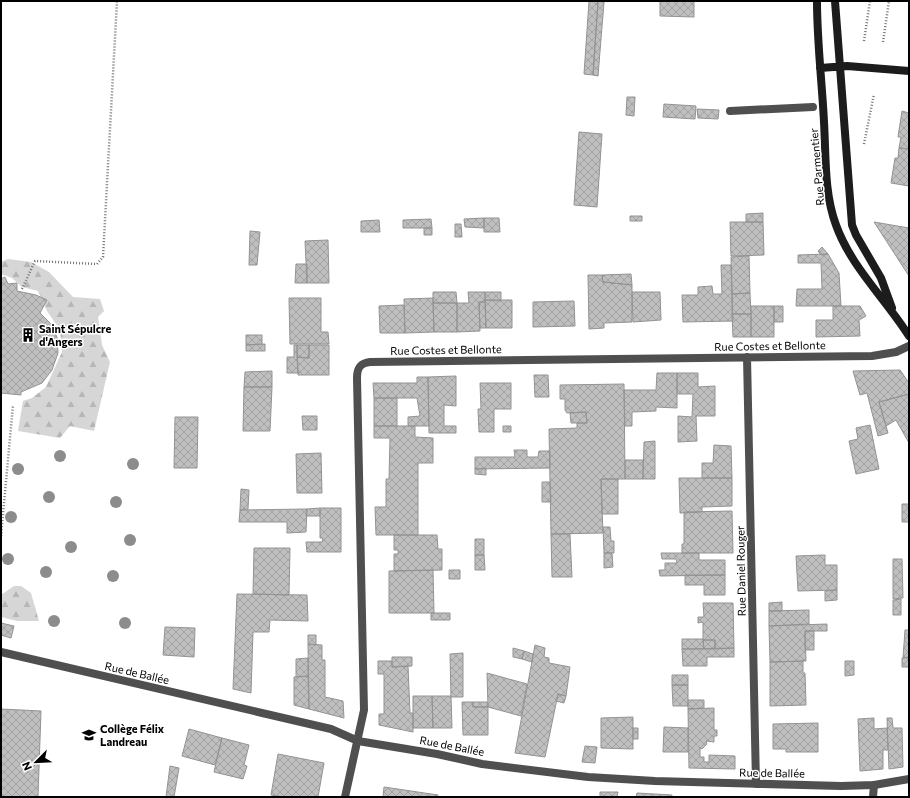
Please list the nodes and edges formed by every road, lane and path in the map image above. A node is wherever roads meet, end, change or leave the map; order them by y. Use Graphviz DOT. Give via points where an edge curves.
graph roads {
  1 [pos="117,1"];
  2 [pos="817,1"];
  3 [pos="835,1"];
  4 [pos="870,1"];
  5 [pos="889,1"];
  6 [pos="864,41"];
  7 [pos="883,42"];
  8 [pos="840,67"];
  9 [pos="820,68"];
  10 [pos="909,71"];
  11 [pos="874,94"];
  12 [pos="813,107"];
  13 [pos="730,111"];
  14 [pos="862,151"];
  15 [pos="22,289"];
  16 [pos="894,312"];
  17 [pos="909,336"];
  18 [pos="909,346"];
  19 [pos="747,357"];
  20 [pos="13,405"];
  21 [pos="1,536"];
  22 [pos="1,652"];
  23 [pos="358,740"];
  24 [pos="909,780"];
  25 [pos="756,784"];
  26 [pos="874,784"];
  27 [pos="345,797"];
  28 [pos="872,797"];
  1 -- 15 [label="path" via="103,257 97,264 34,261"];
  2 -- 9 [label="street, Rue Parmentier"];
  3 -- 8 [label="street, Rue Parmentier"];
  4 -- 6 [label="path"];
  5 -- 7 [label="path"];
  8 -- 9 [label="street"];
  8 -- 10 [label="street"];
  8 -- 16 [label="street, Rue Parmentier" via="852,225 881,278"];
  9 -- 16 [label="street, Rue Parmentier" via="832,213 836,226 869,284"];
  11 -- 14 [label="path"];
  12 -- 13 [label="street"];
  16 -- 17 [label="street, Rue Parmentier"];
  18 -- 19 [label="street, Rue Costes et Bellonte" via="896,352 872,356"];
  19 -- 23 [label="street, Rue Costes et Bellonte" via="370,362 360,365 357,378 364,710"];
  19 -- 25 [label="street, Rue Daniel Rouger"];
  20 -- 21 [label="path"];
  22 -- 23 [label="street, Rue de Ballée" via="331,729"];
  23 -- 25 [label="street, Rue de Ballée" via="482,764 588,777"];
  23 -- 27 [label="street"];
  24 -- 26 [label="street, Rue de Ballée"];
  25 -- 26 [label="street, Rue de Ballée"];
  26 -- 28 [label="street"];
}
